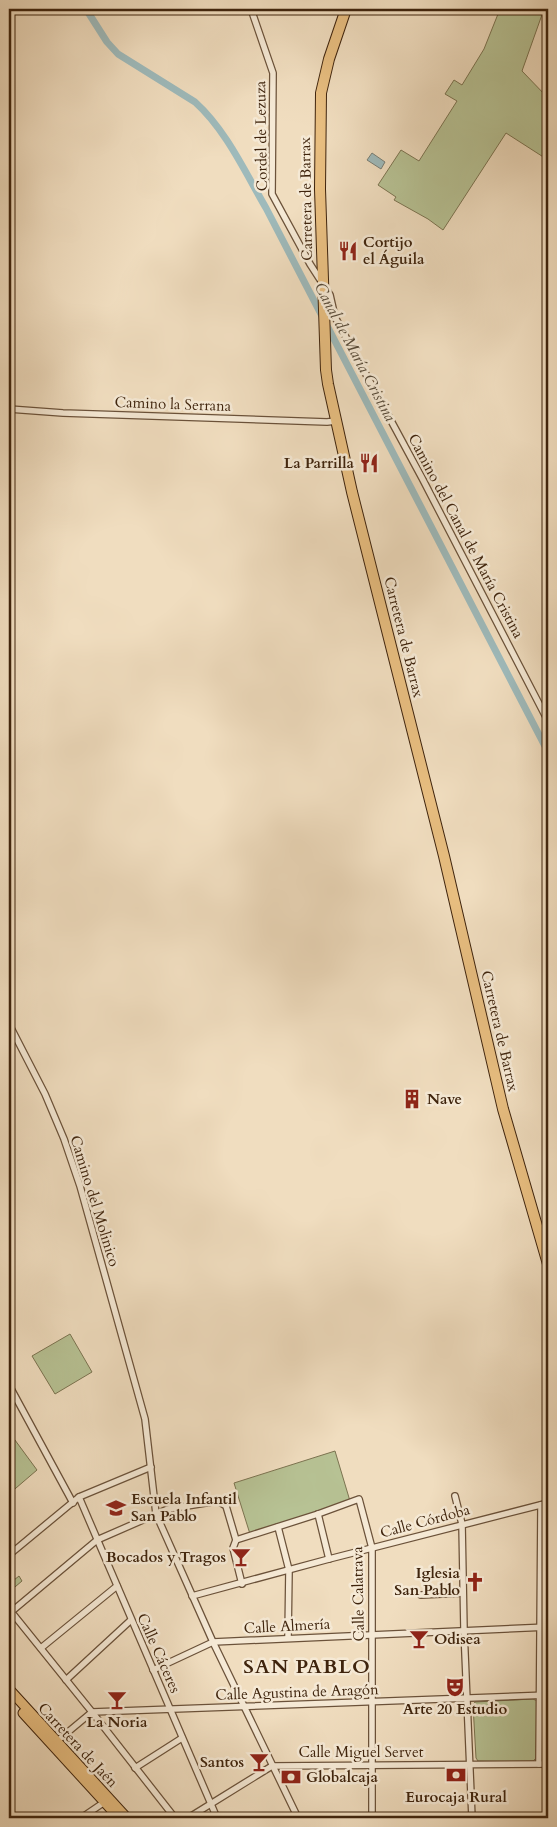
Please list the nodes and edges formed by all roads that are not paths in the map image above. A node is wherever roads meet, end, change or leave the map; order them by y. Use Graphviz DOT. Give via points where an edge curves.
graph roads {
  1 [pos="251,9"];
  2 [pos="346,9"];
  3 [pos="323,282"];
  4 [pos="9,409"];
  5 [pos="336,421"];
  6 [pos="548,721"];
  7 [pos="9,1024"];
  8 [pos="548,1264"];
  9 [pos="9,1385"];
  10 [pos="11,1395"];
  11 [pos="151,1467"];
  12 [pos="455,1496"];
  13 [pos="79,1498"];
  14 [pos="73,1503"];
  15 [pos="548,1503"];
  16 [pos="541,1505"];
  17 [pos="156,1514"];
  18 [pos="318,1514"];
  19 [pos="462,1524"];
  20 [pos="278,1527"];
  21 [pos="97,1540"];
  22 [pos="236,1540"];
  23 [pos="372,1548"];
  24 [pos="9,1555"];
  25 [pos="329,1559"];
  26 [pos="289,1570"];
  27 [pos="242,1584"];
  28 [pos="117,1586"];
  29 [pos="463,1593"];
  30 [pos="421,1595"];
  31 [pos="192,1596"];
  32 [pos="10,1611"];
  33 [pos="131,1620"];
  34 [pos="540,1627"];
  35 [pos="548,1627"];
  36 [pos="464,1630"];
  37 [pos="372,1634"];
  38 [pos="288,1638"];
  39 [pos="213,1642"];
  40 [pos="41,1648"];
  41 [pos="153,1670"];
  42 [pos="66,1680"];
  43 [pos="9,1689"];
  44 [pos="548,1694"];
  45 [pos="540,1695"];
  46 [pos="9,1698"];
  47 [pos="467,1698"];
  48 [pos="373,1701"];
  49 [pos="244,1706"];
  50 [pos="170,1709"];
  51 [pos="92,1712"];
  52 [pos="182,1738"];
  53 [pos="53,1742"];
  54 [pos="539,1764"];
  55 [pos="548,1764"];
  56 [pos="372,1765"];
  57 [pos="469,1765"];
  58 [pos="272,1766"];
  59 [pos="135,1768"];
  60 [pos="107,1800"];
  61 [pos="211,1804"];
  62 [pos="81,1818"];
  63 [pos="119,1818"];
  64 [pos="128,1818"];
  65 [pos="175,1818"];
  66 [pos="188,1818"];
  67 [pos="217,1818"];
  68 [pos="298,1818"];
  69 [pos="372,1818"];
  70 [pos="472,1818"];
  1 -- 3 [label="street, Cordel de Lezuza" via="272,72 272,194"];
  2 -- 3 [label="highway, Carretera de Barrax" via="328,59 321,93"];
  3 -- 5 [label="highway, Carretera de Barrax" via="326,370"];
  3 -- 6 [label="street, Camino del Canal de María Cristina" via="330,294 335,317"];
  4 -- 5 [label="street, Camino la Serrana"];
  5 -- 8 [label="highway, Carretera de Barrax" via="503,1109"];
  7 -- 11 [label="street, Camino del Molinico" via="45,1094 80,1186 145,1419"];
  9 -- 10 [label="street"];
  10 -- 14 [label="street"];
  11 -- 13 [label="street"];
  11 -- 17 [label="street, Camino del Molinico"];
  12 -- 19 [label="street"];
  13 -- 14 [label="street"];
  13 -- 21 [label="street, Calle Cáceres"];
  14 -- 24 [label="street"];
  15 -- 16 [label="street, Calle Córdoba"];
  16 -- 19 [label="street, Calle Córdoba"];
  16 -- 34 [label="street"];
  17 -- 21 [label="street"];
  17 -- 22 [label="street" via="218,1500 226,1506"];
  17 -- 31 [label="street, Camino del Molinico"];
  18 -- 20 [label="street, Calle Calatrava"];
  18 -- 23 [label="street, Calle Calatrava" via="359,1499"];
  18 -- 25 [label="street"];
  19 -- 23 [label="street, Calle Córdoba"];
  19 -- 29 [label="street"];
  20 -- 22 [label="street, Calle Calatrava"];
  20 -- 26 [label="street"];
  21 -- 28 [label="street, Calle Cáceres"];
  21 -- 32 [label="street"];
  22 -- 27 [label="street" via="233,1548"];
  23 -- 25 [label="street, Calle Córdoba"];
  23 -- 37 [label="street, Calle Calatrava"];
  25 -- 26 [label="street, Calle Córdoba"];
  26 -- 27 [label="street, Calle Córdoba"];
  26 -- 38 [label="street"];
  27 -- 31 [label="street, Calle Córdoba"];
  28 -- 33 [label="street, Calle Cáceres"];
  28 -- 40 [label="street"];
  29 -- 30 [label="street"];
  29 -- 36 [label="street"];
  31 -- 39 [label="street, Camino del Molinico"];
  32 -- 40 [label="street"];
  33 -- 41 [label="street, Calle Cáceres"];
  33 -- 42 [label="street"];
  34 -- 35 [label="street, Calle Almería"];
  34 -- 36 [label="street, Calle Almería"];
  34 -- 45 [label="street"];
  36 -- 37 [label="street, Calle Almería"];
  36 -- 47 [label="street"];
  37 -- 38 [label="street, Calle Almería"];
  37 -- 48 [label="street, Calle Calatrava"];
  38 -- 39 [label="street, Calle Almería"];
  39 -- 41 [label="street, Calle Almería"];
  39 -- 49 [label="street, Camino del Molinico"];
  40 -- 42 [label="street"];
  41 -- 50 [label="street, Calle Cáceres"];
  42 -- 51 [label="street"];
  43 -- 53 [label="main road, Carretera de Jaén"];
  44 -- 45 [label="street, Calle Agustina de Aragón"];
  45 -- 47 [label="street, Calle Agustina de Aragón"];
  45 -- 54 [label="street"];
  46 -- 53 [label="main road, Carretera de Jaén"];
  47 -- 48 [label="street, Calle Agustina de Aragón"];
  47 -- 57 [label="street"];
  48 -- 49 [label="street, Calle Agustina de Aragón"];
  48 -- 56 [label="street, Calle Calatrava"];
  49 -- 50 [label="street, Calle Agustina de Aragón"];
  49 -- 58 [label="street, Camino del Molinico"];
  50 -- 51 [label="street, Calle Agustina de Aragón"];
  50 -- 52 [label="street, Calle Cáceres"];
  51 -- 53 [label="street"];
  51 -- 59 [label="street"];
  52 -- 59 [label="street"];
  52 -- 61 [label="street, Calle Cáceres"];
  53 -- 60 [label="main road, Carretera de Jaén"];
  54 -- 55 [label="street, Calle Miguel Servet"];
  54 -- 57 [label="street, Calle Miguel Servet"];
  56 -- 57 [label="street, Calle Miguel Servet"];
  56 -- 58 [label="street, Calle Miguel Servet"];
  56 -- 69 [label="street, Calle Calatrava"];
  57 -- 70 [label="street"];
  58 -- 61 [label="street"];
  58 -- 68 [label="street, Camino del Molinico"];
  59 -- 65 [label="street"];
  60 -- 62 [label="street"];
  60 -- 63 [label="main road, Carretera de Jaén"];
  60 -- 64 [label="main road, Carretera de Jaén"];
  61 -- 66 [label="street"];
  61 -- 67 [label="street, Calle Cáceres"];
}
